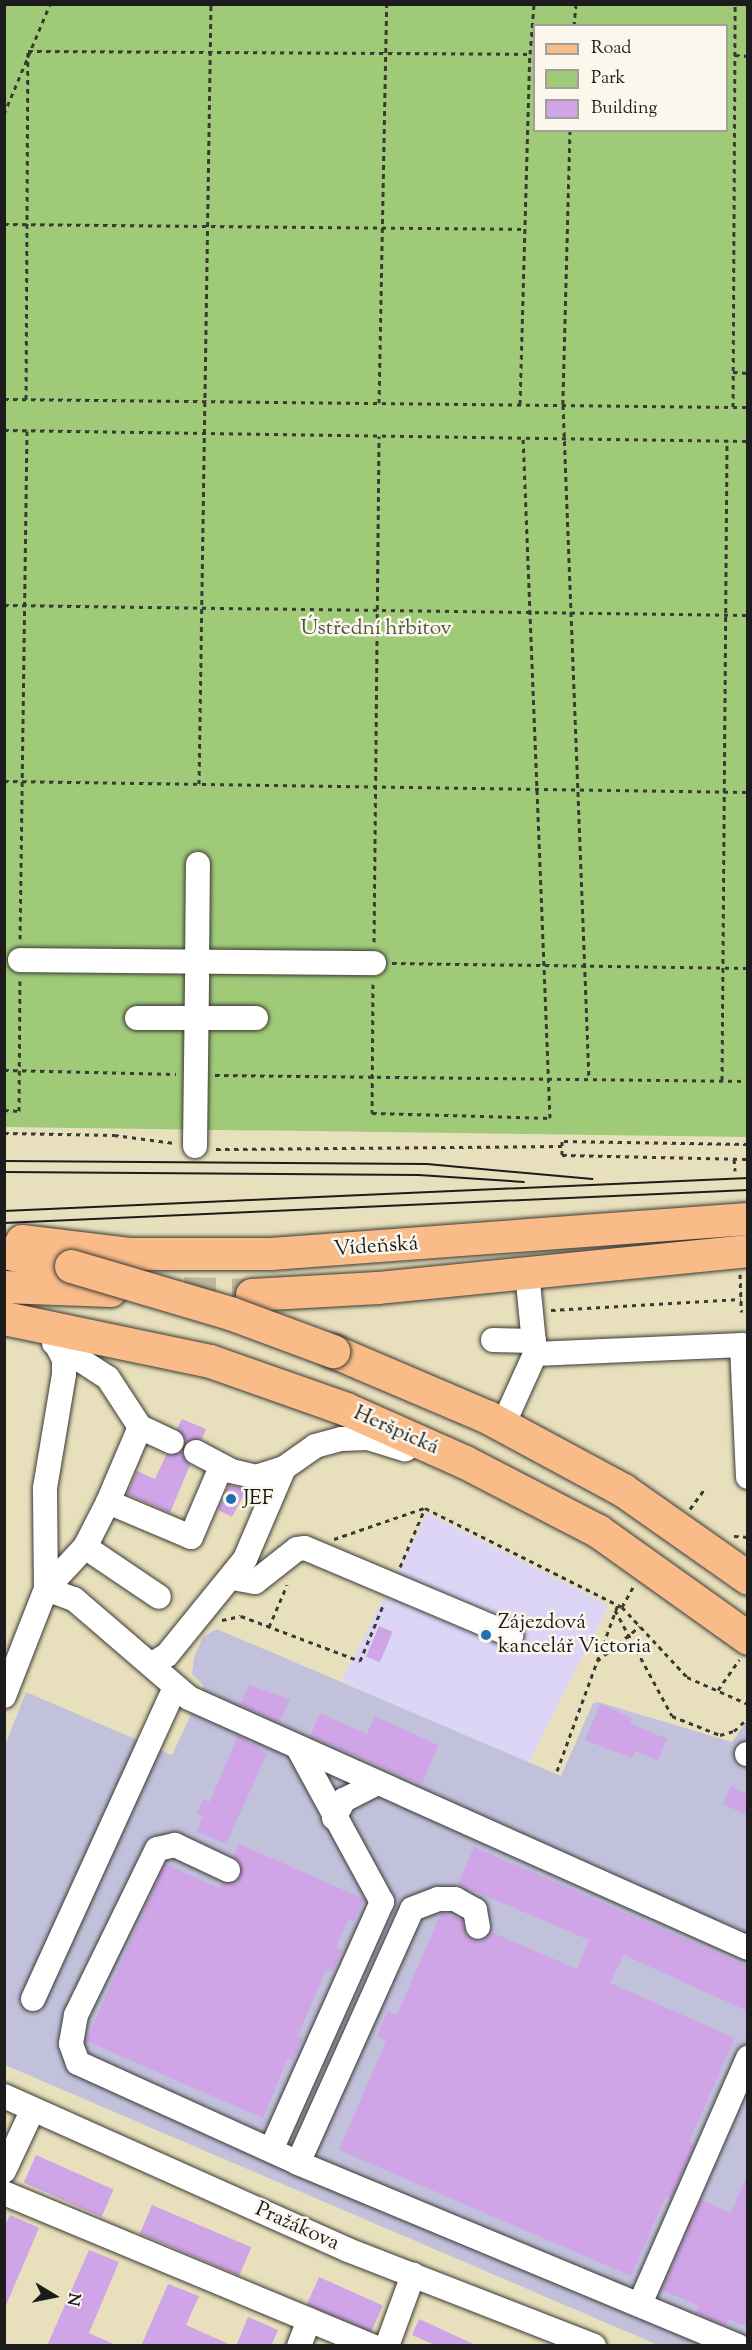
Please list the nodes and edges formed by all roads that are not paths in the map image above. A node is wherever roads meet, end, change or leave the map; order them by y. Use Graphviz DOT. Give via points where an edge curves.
graph roads {
  1 [pos="198,864"];
  2 [pos="20,960"];
  3 [pos="374,963"];
  4 [pos="197,968"];
  5 [pos="137,1018"];
  6 [pos="196,1018"];
  7 [pos="256,1018"];
  8 [pos="195,1146"];
  9 [pos="747,1219"];
  10 [pos="4,1238"];
  11 [pos="747,1251"];
  12 [pos="4,1252"];
  13 [pos="527,1272"];
  14 [pos="4,1287"];
  15 [pos="111,1291"];
  16 [pos="252,1295"];
  17 [pos="4,1318"];
  18 [pos="4,1332"];
  19 [pos="493,1340"];
  20 [pos="56,1344"];
  21 [pos="535,1347"];
  22 [pos="504,1425"];
  23 [pos="140,1427"];
  24 [pos="172,1442"];
  25 [pos="196,1452"];
  26 [pos="465,1462"];
  27 [pos="222,1467"];
  28 [pos="284,1468"];
  29 [pos="747,1477"];
  30 [pos="108,1502"];
  31 [pos="85,1547"];
  32 [pos="232,1578"];
  33 [pos="747,1578"];
  34 [pos="46,1588"];
  35 [pos="159,1598"];
  36 [pos="511,1635"];
  37 [pos="745,1647"];
  38 [pos="152,1664"];
  39 [pos="175,1688"];
  40 [pos="4,1696"];
  41 [pos="299,1750"];
  42 [pos="375,1784"];
  43 [pos="334,1818"];
  44 [pos="228,1870"];
  45 [pos="382,1902"];
  46 [pos="412,1909"];
  47 [pos="478,1927"];
  48 [pos="747,1948"];
  49 [pos="33,1999"];
  50 [pos="747,2058"];
  51 [pos="4,2096"];
  52 [pos="33,2109"];
  53 [pos="271,2150"];
  54 [pos="298,2163"];
  55 [pos="4,2171"];
  56 [pos="4,2193"];
  57 [pos="413,2275"];
  58 [pos="640,2304"];
  59 [pos="309,2320"];
  60 [pos="299,2346"];
  61 [pos="371,2346"];
  62 [pos="387,2346"];
  63 [pos="594,2346"];
  64 [pos="738,2346"];
  1 -- 4 [label="street"];
  2 -- 4 [label="street"];
  3 -- 4 [label="street"];
  4 -- 6 [label="street"];
  5 -- 6 [label="street"];
  6 -- 7 [label="street"];
  6 -- 8 [label="street"];
  9 -- 10 [label="main road, Vídeňská" via="271,1254 131,1254"];
  11 -- 13 [label="main road, Vídeňská"];
  12 -- 22 [label="highway, bridge" via="71,1266 230,1313 333,1351"];
  13 -- 16 [label="main road, Vídeňská" via="378,1288"];
  13 -- 21 [label="street"];
  14 -- 15 [label="main road"];
  17 -- 26 [label="highway, Heršpická" via="210,1361 346,1409"];
  18 -- 20 [label="street"];
  19 -- 21 [label="street"];
  20 -- 23 [label="street" via="108,1378"];
  20 -- 34 [label="street" via="64,1359 64,1374 45,1488"];
  21 -- 22 [label="street"];
  21 -- 29 [label="street" via="742,1345"];
  22 -- 33 [label="highway" via="623,1490"];
  23 -- 24 [label="street"];
  23 -- 30 [label="street"];
  25 -- 27 [label="street"];
  26 -- 28 [label="street" via="422,1456 380,1440 354,1438 315,1446"];
  26 -- 37 [label="highway, Heršpická" via="598,1531"];
  27 -- 28 [label="street" via="256,1477"];
  27 -- 30 [label="street" via="191,1537"];
  28 -- 32 [label="street" via="255,1540"];
  30 -- 31 [label="street"];
  31 -- 34 [label="street"];
  31 -- 35 [label="street"];
  32 -- 36 [label="street" via="255,1582 297,1549 305,1548 386,1596"];
  32 -- 38 [label="street" via="168,1655"];
  34 -- 38 [label="street" via="74,1599"];
  34 -- 40 [label="street"];
  38 -- 39 [label="street"];
  39 -- 41 [label="street"];
  39 -- 49 [label="street"];
  41 -- 42 [label="street"];
  41 -- 43 [label="street"];
  42 -- 43 [label="street" via="344,1800"];
  42 -- 48 [label="street"];
  43 -- 45 [label="street"];
  44 -- 53 [label="street" via="175,1845 157,1849 76,2015 71,2044 78,2062"];
  45 -- 46 [label="street" via="396,1909"];
  45 -- 53 [label="street"];
  46 -- 47 [label="street" via="438,1899 455,1899 475,1910"];
  46 -- 54 [label="street"];
  50 -- 58 [label="street"];
  51 -- 52 [label="street, Pražákova"];
  52 -- 55 [label="street"];
  52 -- 57 [label="street, Pražákova" via="348,2250"];
  53 -- 54 [label="street"];
  54 -- 58 [label="street"];
  56 -- 59 [label="street"];
  57 -- 62 [label="street"];
  57 -- 63 [label="street, Pražákova"];
  58 -- 64 [label="street"];
  59 -- 60 [label="street"];
  59 -- 61 [label="street"];
}
